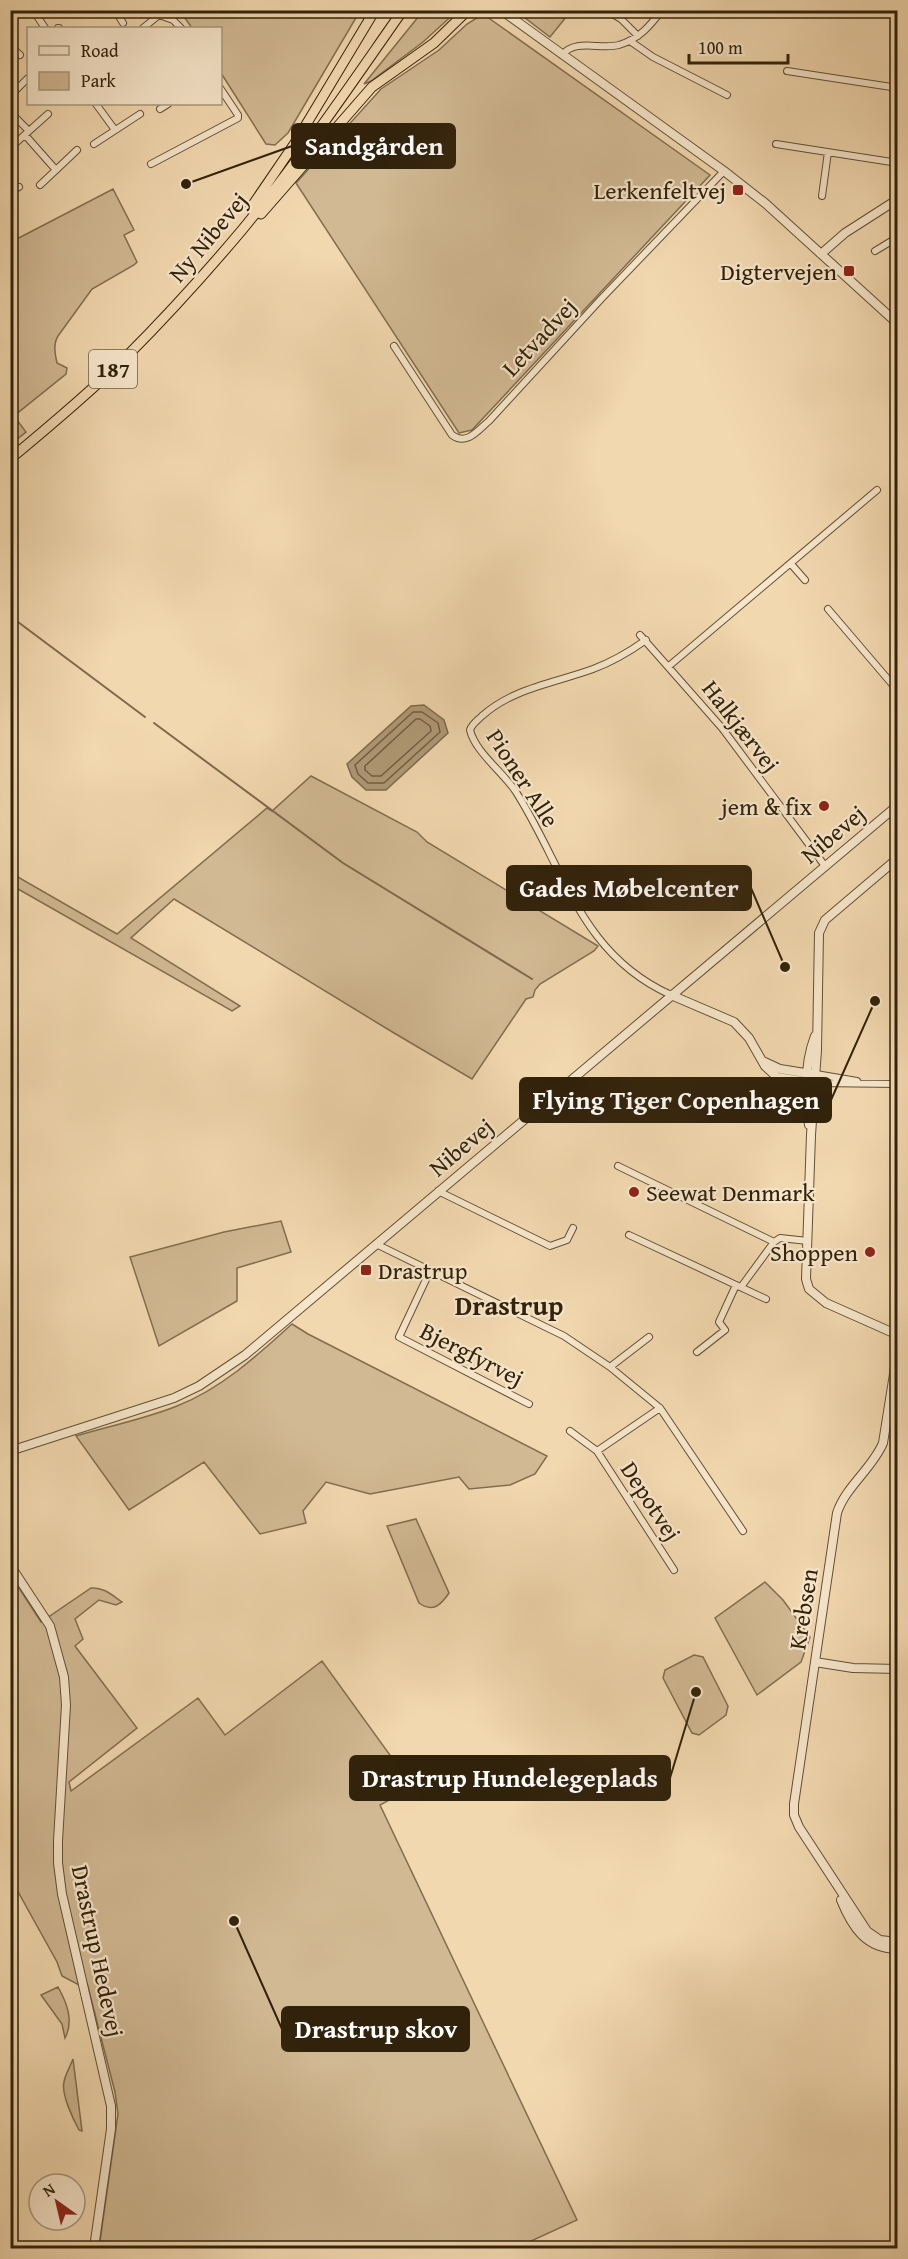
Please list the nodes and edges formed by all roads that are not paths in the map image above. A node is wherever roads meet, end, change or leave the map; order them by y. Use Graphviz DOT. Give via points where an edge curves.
graph roads {
  1 [pos="33,10"];
  2 [pos="115,10"];
  3 [pos="375,10"];
  4 [pos="403,10"];
  5 [pos="468,10"];
  6 [pos="501,10"];
  7 [pos="606,10"];
  8 [pos="662,10"];
  9 [pos="892,10"];
  10 [pos="897,11"];
  11 [pos="158,13"];
  12 [pos="123,23"];
  13 [pos="44,27"];
  14 [pos="144,27"];
  15 [pos="180,27"];
  16 [pos="638,36"];
  17 [pos="630,41"];
  18 [pos="10,46"];
  19 [pos="562,54"];
  20 [pos="20,55"];
  21 [pos="787,71"];
  22 [pos="27,79"];
  23 [pos="897,88"];
  24 [pos="222,91"];
  25 [pos="727,95"];
  26 [pos="10,96"];
  27 [pos="97,105"];
  28 [pos="166,105"];
  29 [pos="160,109"];
  30 [pos="10,112"];
  31 [pos="48,114"];
  32 [pos="140,114"];
  33 [pos="115,130"];
  34 [pos="27,133"];
  35 [pos="94,144"];
  36 [pos="776,144"];
  37 [pos="10,148"];
  38 [pos="77,150"];
  39 [pos="828,152"];
  40 [pos="897,163"];
  41 [pos="151,164"];
  42 [pos="56,170"];
  43 [pos="724,171"];
  44 [pos="40,185"];
  45 [pos="19,187"];
  46 [pos="10,192"];
  47 [pos="822,196"];
  48 [pos="897,199"];
  49 [pos="243,229"];
  50 [pos="897,237"];
  51 [pos="875,251"];
  52 [pos="821,254"];
  53 [pos="207,270"];
  54 [pos="897,324"];
  55 [pos="394,346"];
  56 [pos="10,459"];
  57 [pos="877,490"];
  58 [pos="791,564"];
  59 [pos="805,580"];
  60 [pos="828,609"];
  61 [pos="640,635"];
  62 [pos="646,640"];
  63 [pos="669,666"];
  64 [pos="897,692"];
  65 [pos="897,805"];
  66 [pos="897,858"];
  67 [pos="825,866"];
  68 [pos="671,995"];
  69 [pos="761,1060"];
  70 [pos="812,1074"];
  71 [pos="811,1083"];
  72 [pos="867,1083"];
  73 [pos="897,1084"];
  74 [pos="618,1166"];
  75 [pos="438,1191"];
  76 [pos="573,1228"];
  77 [pos="629,1235"];
  78 [pos="808,1241"];
  79 [pos="774,1242"];
  80 [pos="376,1244"];
  81 [pos="430,1271"];
  82 [pos="739,1286"];
  83 [pos="766,1299"];
  84 [pos="897,1335"];
  85 [pos="649,1337"];
  86 [pos="897,1348"];
  87 [pos="697,1352"];
  88 [pos="610,1367"];
  89 [pos="529,1404"];
  90 [pos="660,1408"];
  91 [pos="570,1431"];
  92 [pos="10,1451"];
  93 [pos="597,1451"];
  94 [pos="743,1531"];
  95 [pos="10,1565"];
  96 [pos="674,1570"];
  97 [pos="814,1662"];
  98 [pos="897,1669"];
  99 [pos="832,1880"];
  100 [pos="897,1942"];
  101 [pos="897,1949"];
  102 [pos="94,2248"];
  1 -- 13 [label="street"];
  2 -- 12 [label="street"];
  3 -- 53 [label="highway" via="277,171"];
  4 -- 49 [label="highway, Ny Nibevej / 187"];
  5 -- 49 [label="highway" via="434,43 372,87 262,213"];
  6 -- 19 [label="street"];
  7 -- 16 [label="street"];
  8 -- 16 [label="street"];
  9 -- 10 [label="street"];
  11 -- 14 [label="street"];
  11 -- 15 [label="street"];
  16 -- 17 [label="street"];
  17 -- 19 [label="street" via="606,47 576,45"];
  17 -- 25 [label="street"];
  18 -- 20 [label="street"];
  19 -- 43 [label="street"];
  21 -- 23 [label="street"];
  22 -- 26 [label="street"];
  24 -- 41 [label="street" via="238,115 235,121"];
  27 -- 33 [label="street"];
  28 -- 29 [label="street"];
  30 -- 34 [label="street"];
  31 -- 34 [label="street"];
  32 -- 33 [label="street"];
  33 -- 35 [label="street"];
  34 -- 37 [label="street"];
  34 -- 42 [label="street"];
  36 -- 39 [label="street"];
  38 -- 42 [label="street"];
  39 -- 40 [label="street"];
  39 -- 47 [label="street"];
  42 -- 44 [label="street"];
  43 -- 52 [label="street"];
  43 -- 55 [label="street, Letvadvej" via="471,437 463,440 452,435"];
  45 -- 46 [label="street"];
  48 -- 52 [label="street"];
  49 -- 53 [label="highway, Ny Nibevej / 187"];
  50 -- 51 [label="street"];
  52 -- 54 [label="street"];
  53 -- 56 [label="highway, Ny Nibevej / 187" via="125,357"];
  57 -- 58 [label="street"];
  58 -- 59 [label="street"];
  58 -- 63 [label="street"];
  60 -- 64 [label="street"];
  61 -- 62 [label="street, Halkjærvej"];
  62 -- 63 [label="street, Halkjærvej"];
  62 -- 68 [label="street, Pioner Alle" via="593,669 522,691 488,711 470,730 478,747 525,806 566,890 593,930 633,974"];
  63 -- 67 [label="street, Halkjærvej" via="722,728"];
  65 -- 67 [label="street, Nibevej"];
  66 -- 70 [label="street" via="820,927"];
  67 -- 68 [label="street, Nibevej"];
  68 -- 69 [label="street" via="734,1022"];
  68 -- 75 [label="street, Nibevej"];
  69 -- 70 [label="street" via="773,1067"];
  69 -- 71 [label="street" via="777,1077"];
  70 -- 71 [label="street"];
  70 -- 72 [label="street"];
  71 -- 72 [label="street"];
  71 -- 78 [label="street" via="806,1108 811,1135"];
  72 -- 73 [label="street"];
  74 -- 79 [label="street"];
  75 -- 76 [label="street" via="550,1246 567,1240"];
  75 -- 80 [label="street, Nibevej"];
  77 -- 82 [label="street"];
  78 -- 79 [label="street" via="780,1238"];
  78 -- 84 [label="street" via="806,1279 816,1297"];
  79 -- 82 [label="street"];
  80 -- 81 [label="street"];
  80 -- 92 [label="street, Nibevej" via="245,1355 199,1386 140,1410"];
  81 -- 88 [label="street" via="564,1336"];
  81 -- 89 [label="street, Bjergfyrvej" via="399,1337"];
  82 -- 83 [label="street"];
  82 -- 87 [label="street" via="719,1322 725,1330"];
  85 -- 88 [label="street"];
  86 -- 97 [label="street, Krebsen" via="879,1454 846,1494 837,1513"];
  88 -- 90 [label="street"];
  90 -- 93 [label="street, Depotvej"];
  90 -- 94 [label="street"];
  91 -- 93 [label="street, Depotvej"];
  93 -- 96 [label="street, Depotvej"];
  95 -- 102 [label="street, Drastrup Hedevej" via="50,1626 64,1677 58,1863 111,2106"];
  97 -- 98 [label="street"];
  97 -- 99 [label="street, Krebsen" via="794,1815"];
  99 -- 100 [label="street, Krebsen" via="867,1931 880,1940"];
  99 -- 101 [label="street, Krebsen" via="863,1938 887,1949"];
}
